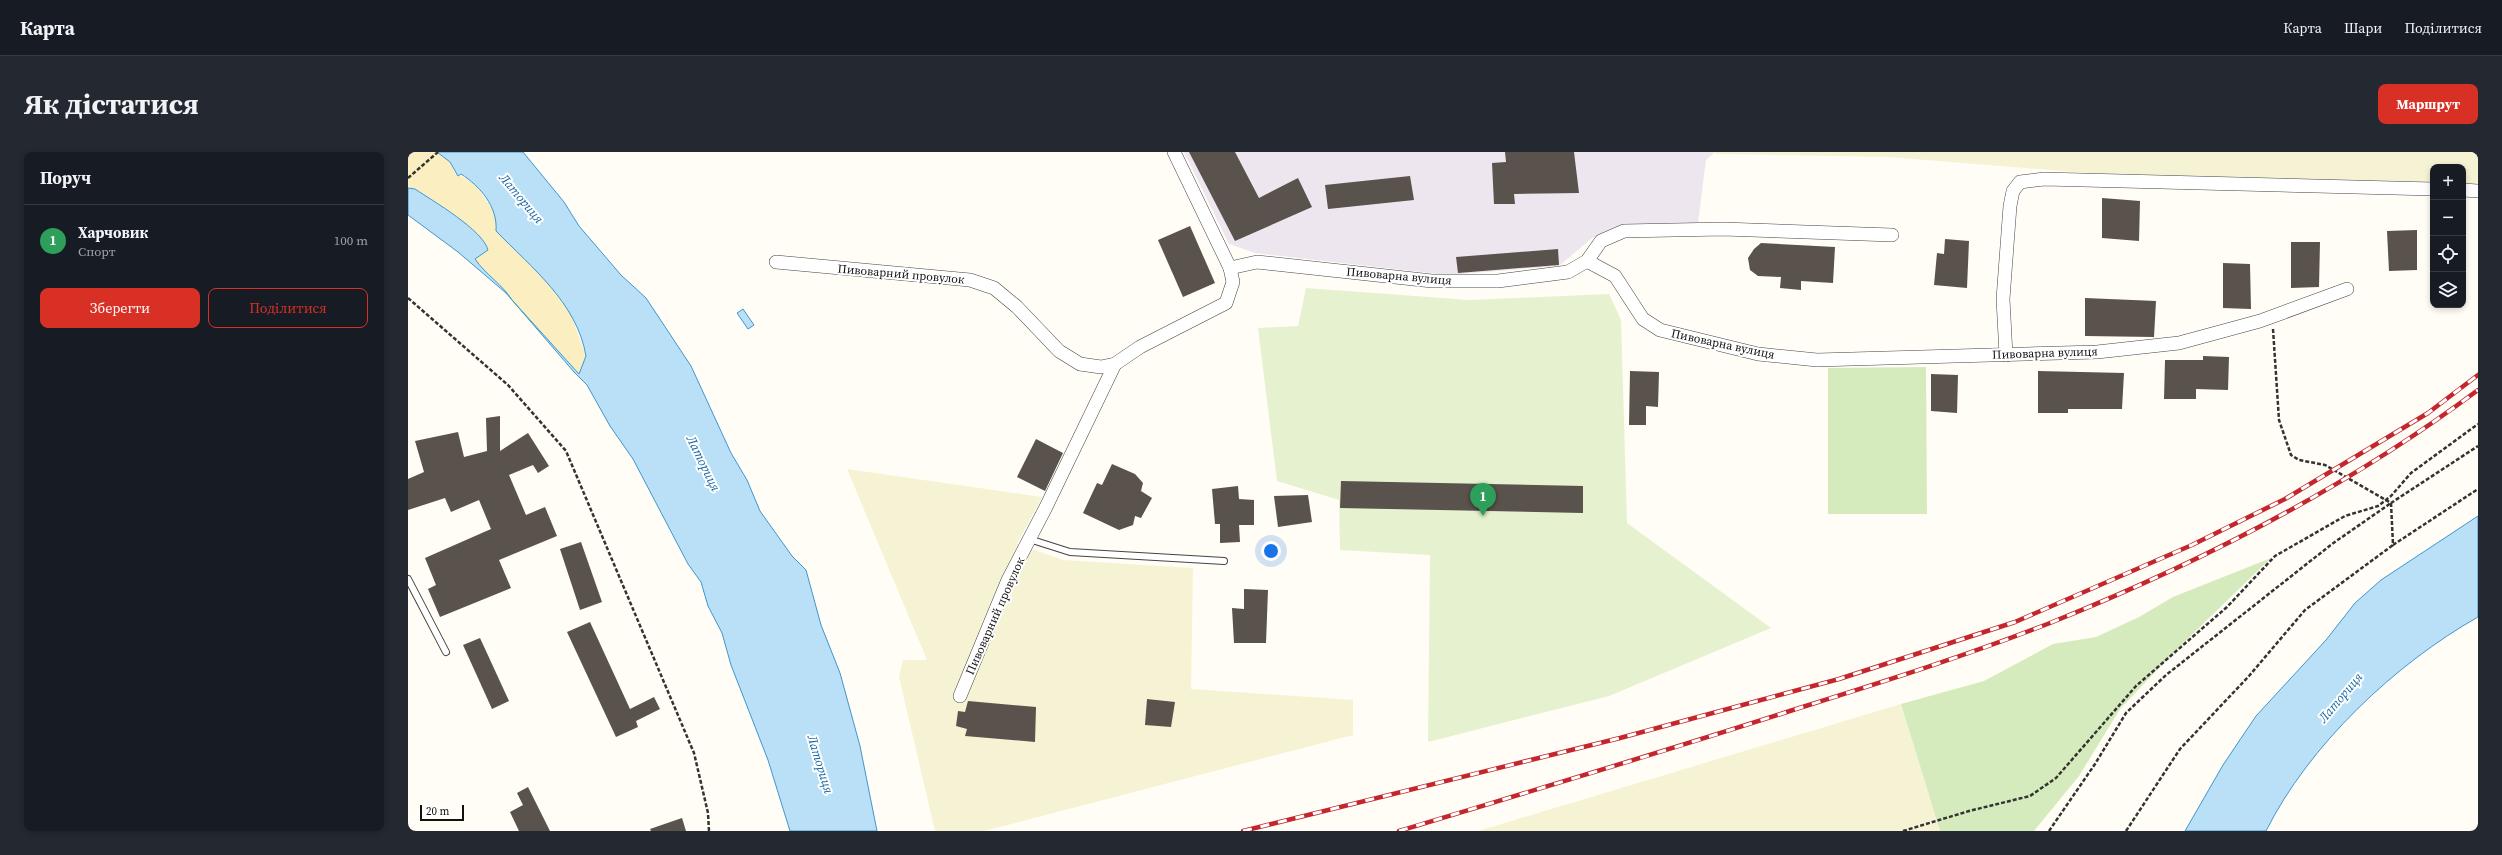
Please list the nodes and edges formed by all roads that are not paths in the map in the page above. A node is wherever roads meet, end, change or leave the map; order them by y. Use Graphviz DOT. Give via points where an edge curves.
graph roads {
  1 [pos="1174,152"];
  2 [pos="2430,189"];
  3 [pos="2466,190"];
  4 [pos="2478,190"];
  5 [pos="1892,235"];
  6 [pos="1587,261"];
  7 [pos="776,262"];
  8 [pos="1230,268"];
  9 [pos="2346,289"];
  10 [pos="2006,355"];
  11 [pos="1115,364"];
  12 [pos="1029,539"];
  13 [pos="1224,561"];
  14 [pos="408,579"];
  15 [pos="446,652"];
  16 [pos="960,696"];
  1 -- 8 [label="street"];
  2 -- 10 [label="street" via="2044,179 2020,182 2013,191 2010,206 2003,299"];
  3 -- 4 [label="street"];
  5 -- 6 [label="street" via="1723,228 1624,231 1601,241"];
  6 -- 8 [label="street, Пивоварна вулиця" via="1568,272 1498,281 1432,281 1257,262"];
  6 -- 10 [label="street, Пивоварна вулиця" via="1614,276 1643,319 1660,330 1758,354 1817,360"];
  7 -- 11 [label="street, Пивоварний провулок" via="970,280 994,288 1017,307 1059,351 1080,364 1101,367"];
  8 -- 11 [label="street, Пивоварний провулок" via="1233,282 1226,303 1140,347"];
  9 -- 10 [label="street, Пивоварна вулиця" via="2272,317 2179,343 2097,352"];
  11 -- 12 [label="street, Пивоварний провулок"];
  12 -- 13 [label="lane" via="1070,552"];
  12 -- 16 [label="street, Пивоварний провулок" via="1008,580"];
  14 -- 15 [label="lane"];
}
